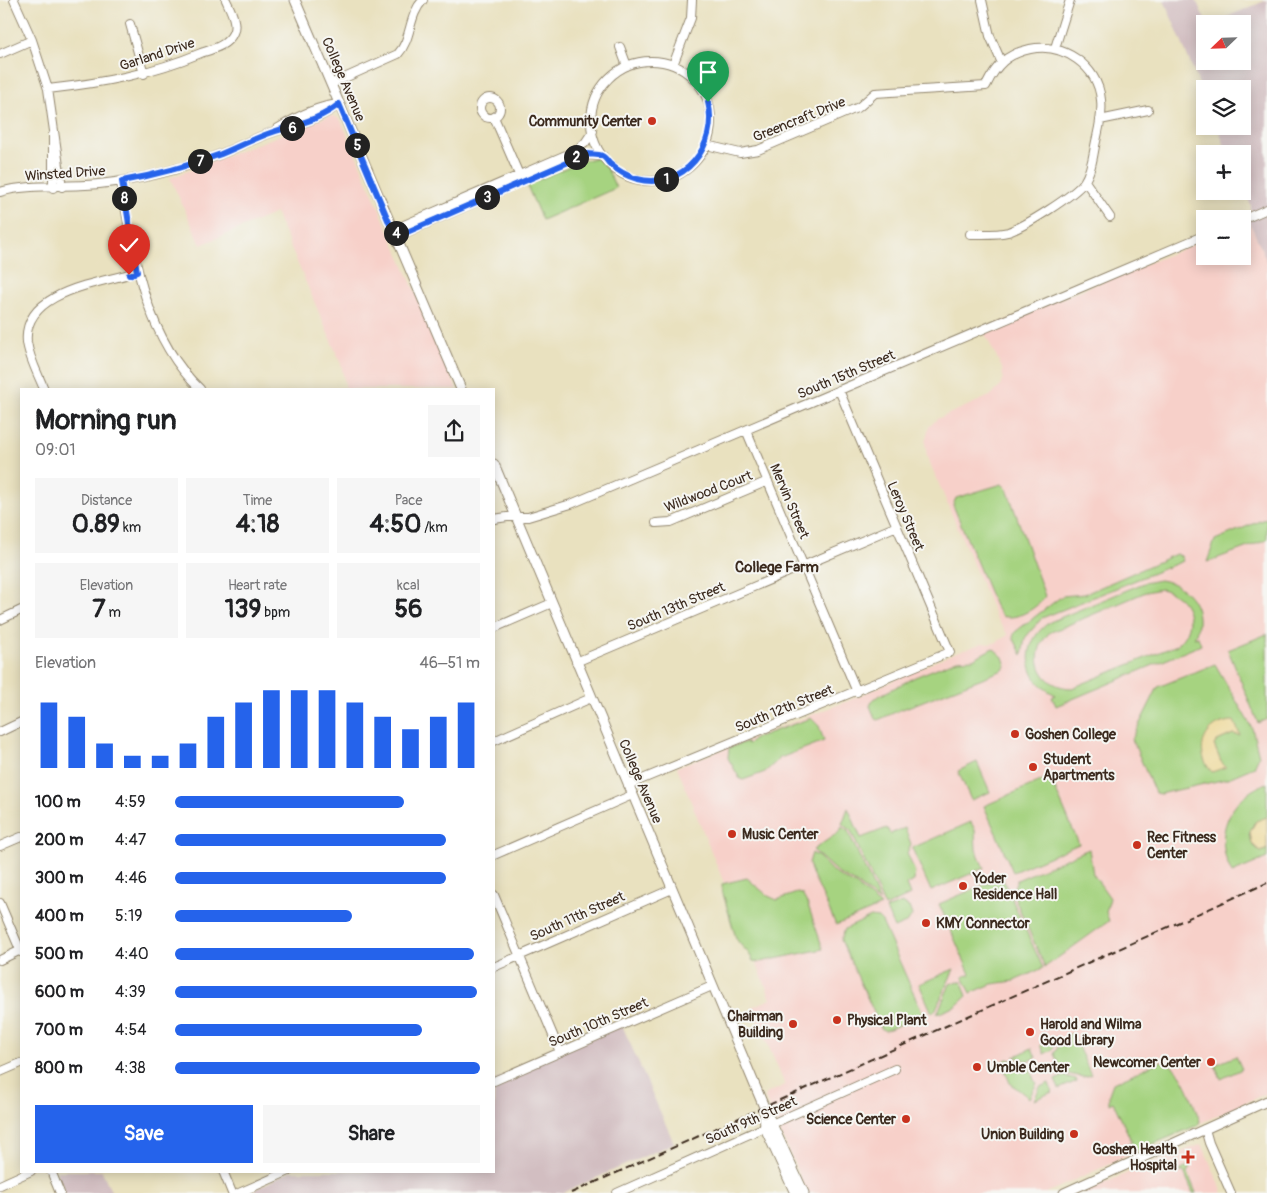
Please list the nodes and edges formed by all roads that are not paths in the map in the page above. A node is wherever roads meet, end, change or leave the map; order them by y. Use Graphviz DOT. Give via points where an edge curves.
graph roads {
  1 [pos="14,0"];
  2 [pos="226,0"];
  3 [pos="295,0"];
  4 [pos="423,0"];
  5 [pos="692,0"];
  6 [pos="982,0"];
  7 [pos="1070,0"];
  8 [pos="130,24"];
  9 [pos="32,40"];
  10 [pos="620,47"];
  11 [pos="1055,48"];
  12 [pos="0,54"];
  13 [pos="1000,62"];
  14 [pos="674,65"];
  15 [pos="628,66"];
  16 [pos="144,74"];
  17 [pos="331,84"];
  18 [pos="48,89"];
  19 [pos="339,104"];
  20 [pos="1148,110"];
  21 [pos="494,117"];
  22 [pos="1100,120"];
  23 [pos="53,126"];
  24 [pos="593,131"];
  25 [pos="706,145"];
  26 [pos="604,156"];
  27 [pos="521,178"];
  28 [pos="122,181"];
  29 [pos="1085,181"];
  30 [pos="62,187"];
  31 [pos="53,188"];
  32 [pos="0,192"];
  33 [pos="1267,209"];
  34 [pos="1110,216"];
  35 [pos="1251,216"];
  36 [pos="394,234"];
  37 [pos="970,234"];
  38 [pos="1196,239"];
  39 [pos="137,272"];
  40 [pos="44,388"];
  41 [pos="199,388"];
  42 [pos="461,388"];
  43 [pos="838,390"];
  44 [pos="746,430"];
  45 [pos="495,466"];
  46 [pos="768,481"];
  47 [pos="516,517"];
  48 [pos="495,519"];
  49 [pos="656,523"];
  50 [pos="897,526"];
  51 [pos="804,566"];
  52 [pos="552,603"];
  53 [pos="20,610"];
  54 [pos="0,620"];
  55 [pos="495,628"];
  56 [pos="950,652"];
  57 [pos="576,662"];
  58 [pos="857,692"];
  59 [pos="591,698"];
  60 [pos="20,722"];
  61 [pos="0,732"];
  62 [pos="495,741"];
  63 [pos="628,785"];
  64 [pos="632,795"];
  65 [pos="20,837"];
  66 [pos="0,846"];
  67 [pos="495,855"];
  68 [pos="672,889"];
  69 [pos="495,898"];
  70 [pos="0,903"];
  71 [pos="20,949"];
  72 [pos="20,951"];
  73 [pos="518,956"];
  74 [pos="0,960"];
  75 [pos="495,968"];
  76 [pos="712,986"];
  77 [pos="560,1052"];
  78 [pos="20,1063"];
  79 [pos="895,1069"];
  80 [pos="0,1072"];
  81 [pos="495,1081"];
  82 [pos="1267,1101"];
  83 [pos="769,1126"];
  84 [pos="1205,1129"];
  85 [pos="27,1173"];
  86 [pos="52,1173"];
  87 [pos="224,1173"];
  88 [pos="284,1173"];
  89 [pos="0,1185"];
  90 [pos="60,1193"];
  91 [pos="232,1193"];
  92 [pos="239,1193"];
  93 [pos="617,1193"];
  94 [pos="795,1193"];
  95 [pos="804,1193"];
  96 [pos="1064,1193"];
  97 [pos="1231,1193"];
  1 -- 9 [label="street"];
  2 -- 16 [label="street, Garland Drive" via="235,29 226,42"];
  3 -- 17 [label="main road, College Avenue"];
  4 -- 17 [label="street" via="412,16 404,45 398,54"];
  5 -- 14 [label="street" via="691,18"];
  6 -- 13 [label="street"];
  7 -- 11 [label="street"];
  8 -- 16 [label="street"];
  9 -- 12 [label="street"];
  9 -- 18 [label="street"];
  10 -- 15 [label="street"];
  11 -- 13 [label="street" via="1028,50"];
  11 -- 22 [label="street" via="1078,60 1092,74 1101,98"];
  13 -- 25 [label="street, Greencraft Drive" via="986,86 875,93 859,107 758,150 740,153"];
  14 -- 15 [label="street" via="650,61"];
  14 -- 25 [label="street" via="694,79 708,102 711,121"];
  15 -- 24 [label="street" via="611,76 597,96 592,113"];
  16 -- 18 [label="street, Garland Drive" via="109,82"];
  17 -- 19 [label="main road, College Avenue"];
  18 -- 23 [label="street"];
  19 -- 28 [label="street, Winsted Drive" via="317,109 291,120 274,132 189,164"];
  19 -- 36 [label="main road, College Avenue"];
  20 -- 22 [label="street"];
  21 -- 27 [label="street"];
  22 -- 29 [label="street"];
  23 -- 30 [label="street"];
  23 -- 31 [label="street"];
  24 -- 26 [label="street"];
  24 -- 27 [label="street" via="578,149"];
  25 -- 26 [label="street" via="691,165 661,180 628,176 614,168"];
  26 -- 27 [label="street" via="581,156"];
  27 -- 36 [label="street" via="404,225"];
  28 -- 30 [label="street, Winsted Drive"];
  28 -- 39 [label="street"];
  29 -- 34 [label="street"];
  29 -- 37 [label="street" via="1020,227 1007,232"];
  30 -- 31 [label="street, Winsted Drive"];
  31 -- 32 [label="street, Winsted Drive"];
  33 -- 35 [label="street"];
  36 -- 42 [label="main road, College Avenue"];
  38 -- 43 [label="street, South 15th Street"];
  39 -- 40 [label="street" via="54,297 36,310 28,324 27,344"];
  39 -- 41 [label="street" via="168,347 177,363"];
  43 -- 44 [label="street, South 15th Street"];
  43 -- 50 [label="street, Leroy Street"];
  44 -- 46 [label="street, Mervin Street"];
  44 -- 47 [label="street, South 15th Street" via="571,504 528,518"];
  45 -- 47 [label="main road, College Avenue"];
  46 -- 49 [label="street, Wildwood Court" via="670,522"];
  46 -- 51 [label="street, Mervin Street"];
  47 -- 48 [label="street, South 15th Street"];
  47 -- 52 [label="main road, College Avenue"];
  50 -- 51 [label="street, South 13th Street"];
  50 -- 56 [label="street, Leroy Street"];
  51 -- 57 [label="street, South 13th Street"];
  51 -- 58 [label="street, Mervin Street"];
  52 -- 55 [label="street"];
  52 -- 57 [label="main road, College Avenue"];
  53 -- 54 [label="street"];
  56 -- 58 [label="street, South 12th Street"];
  57 -- 59 [label="main road, College Avenue"];
  58 -- 63 [label="street, South 12th Street"];
  59 -- 62 [label="street"];
  59 -- 63 [label="main road, College Avenue"];
  60 -- 61 [label="street"];
  63 -- 64 [label="main road, College Avenue"];
  64 -- 67 [label="street"];
  64 -- 68 [label="main road, College Avenue"];
  65 -- 66 [label="street"];
  68 -- 73 [label="street, South 11th Street"];
  68 -- 76 [label="main road, College Avenue"];
  69 -- 73 [label="street"];
  70 -- 71 [label="street"];
  72 -- 74 [label="street"];
  73 -- 75 [label="street, South 11th Street"];
  73 -- 77 [label="street"];
  76 -- 77 [label="street, South 10th Street"];
  76 -- 83 [label="main road, College Avenue" via="764,1107"];
  77 -- 81 [label="street, South 10th Street"];
  78 -- 80 [label="street"];
  79 -- 83 [label="street, South 9th Street"];
  82 -- 84 [label="main road"];
  83 -- 93 [label="street, South 9th Street"];
  83 -- 94 [label="main road, College Avenue"];
  83 -- 95 [label="main road, College Avenue"];
  84 -- 96 [label="main road"];
  84 -- 97 [label="street"];
  85 -- 89 [label="street"];
  86 -- 90 [label="street"];
  87 -- 91 [label="street"];
  88 -- 92 [label="street"];
}
